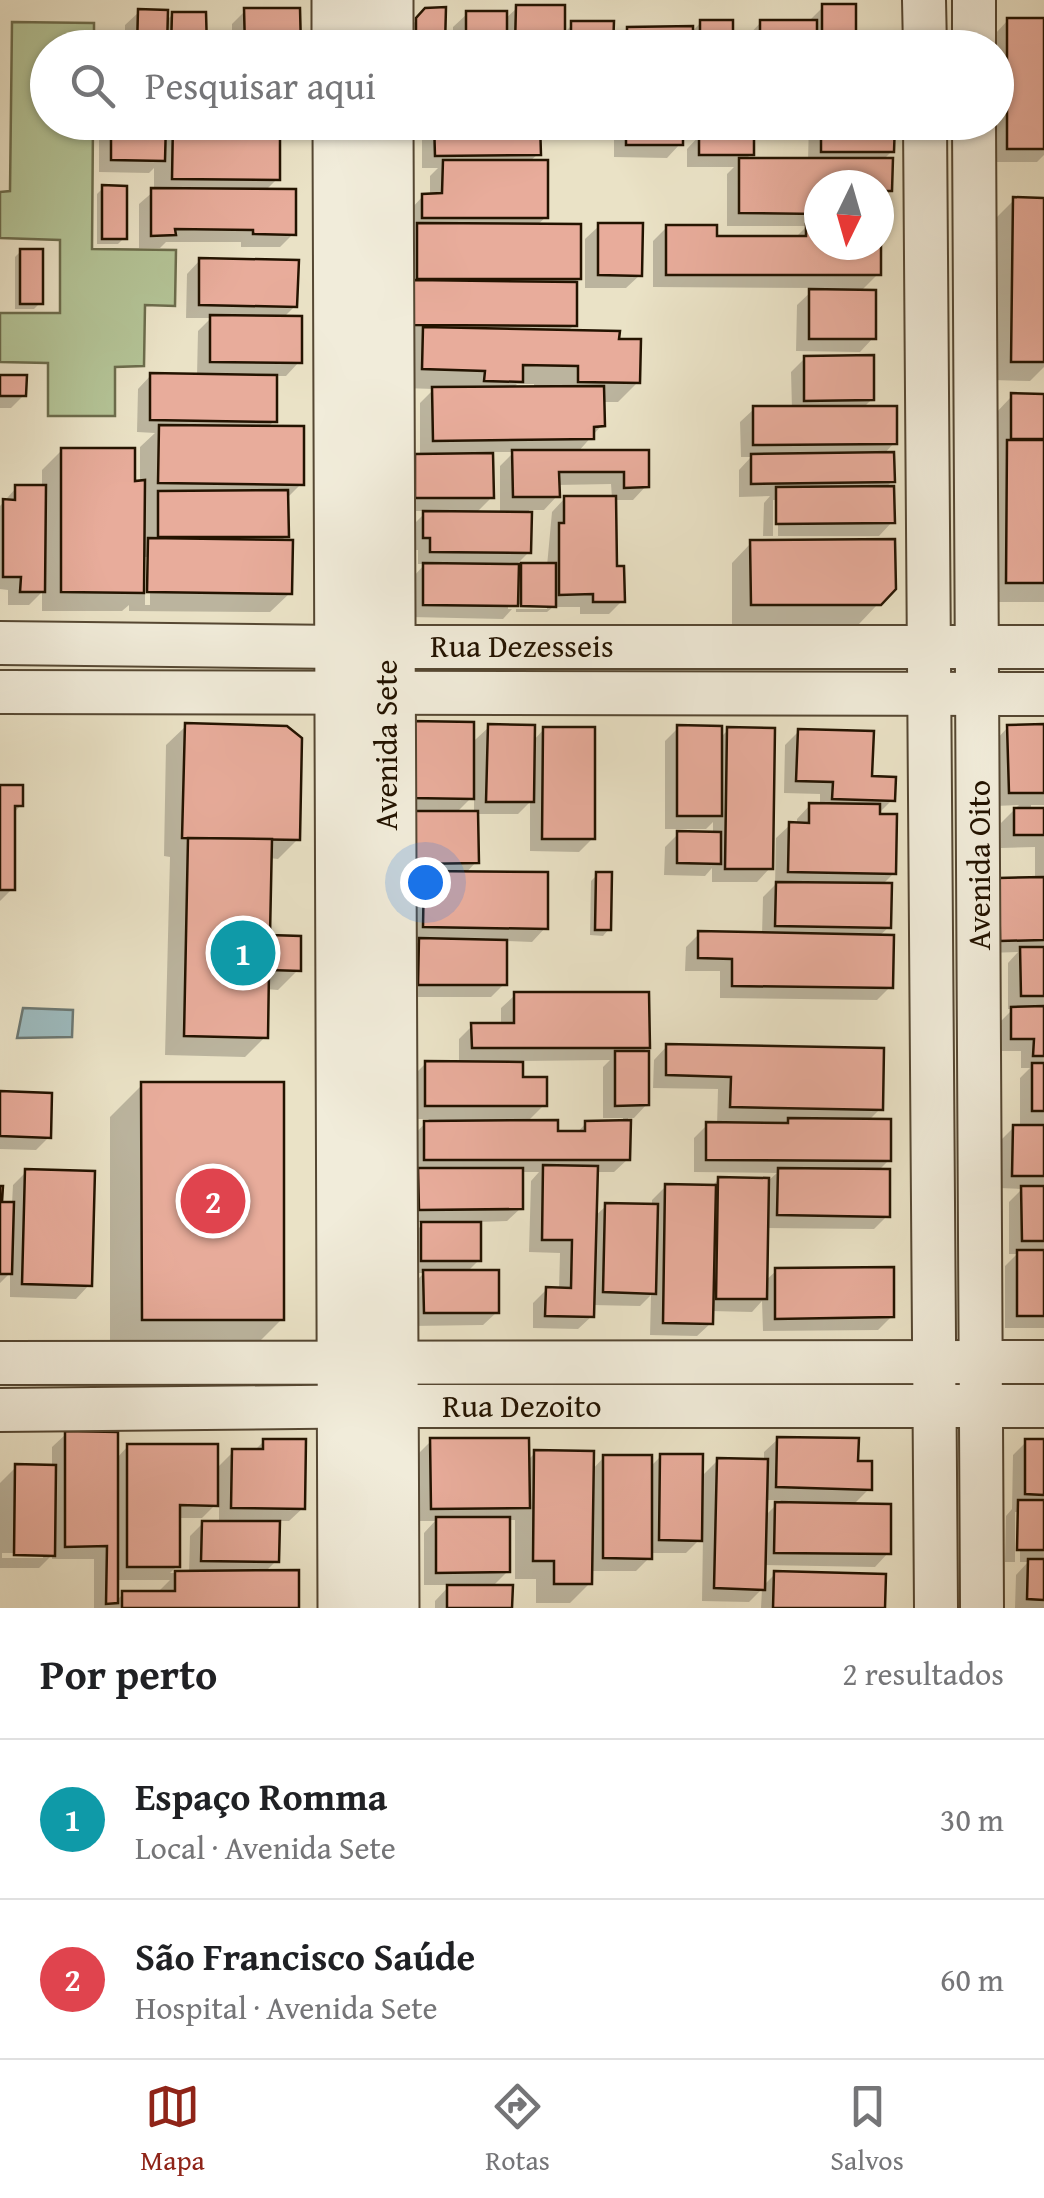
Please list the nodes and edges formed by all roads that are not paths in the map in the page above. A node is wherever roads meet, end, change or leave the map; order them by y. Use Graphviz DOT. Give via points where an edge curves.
graph roads {
  1 [pos="340,0"];
  2 [pos="385,0"];
  3 [pos="924,0"];
  4 [pos="974,0"];
  5 [pos="340,30"];
  6 [pos="385,30"];
  7 [pos="925,30"];
  8 [pos="974,30"];
  9 [pos="341,140"];
  10 [pos="384,140"];
  11 [pos="926,140"];
  12 [pos="974,140"];
  13 [pos="0,644"];
  14 [pos="930,647"];
  15 [pos="977,647"];
  16 [pos="1044,647"];
  17 [pos="364,670"];
  18 [pos="0,692"];
  19 [pos="931,694"];
  20 [pos="979,694"];
  21 [pos="1044,694"];
  22 [pos="936,1362"];
  23 [pos="980,1362"];
  24 [pos="1044,1362"];
  25 [pos="0,1363"];
  26 [pos="367,1384"];
  27 [pos="935,1406"];
  28 [pos="980,1406"];
  29 [pos="1044,1406"];
  30 [pos="0,1410"];
  31 [pos="346,1608"];
  32 [pos="392,1608"];
  33 [pos="936,1608"];
  34 [pos="982,1608"];
  1 -- 5 [label="street"];
  2 -- 6 [label="street"];
  3 -- 7 [label="street"];
  4 -- 8 [label="street"];
  9 -- 17 [label="street, Avenida Sete"];
  10 -- 17 [label="street, Avenida Sete"];
  11 -- 14 [label="street, Avenida Oito"];
  12 -- 15 [label="street, Avenida Oito"];
  13 -- 17 [label="street, Rua Dezesseis"];
  14 -- 15 [label="street, Rua Dezesseis"];
  14 -- 17 [label="street, Rua Dezesseis"];
  14 -- 19 [label="street, Avenida Oito"];
  15 -- 16 [label="street, Rua Dezesseis"];
  15 -- 20 [label="street, Avenida Oito"];
  17 -- 18 [label="street, Rua Dezesseis"];
  17 -- 19 [label="street, Rua Dezesseis"];
  17 -- 26 [label="street, Avenida Sete"];
  19 -- 20 [label="street, Rua Dezesseis"];
  19 -- 22 [label="street, Avenida Oito"];
  20 -- 21 [label="street, Rua Dezesseis"];
  20 -- 23 [label="street, Avenida Oito"];
  22 -- 23 [label="street, Rua Dezoito"];
  22 -- 26 [label="street, Rua Dezoito"];
  22 -- 27 [label="street, Avenida Oito"];
  23 -- 24 [label="street, Rua Dezoito"];
  23 -- 28 [label="street, Avenida Oito"];
  25 -- 26 [label="street, Rua Dezoito"];
  26 -- 27 [label="street, Rua Dezoito"];
  26 -- 30 [label="street, Rua Dezoito"];
  26 -- 31 [label="street, Avenida Sete"];
  26 -- 32 [label="street, Avenida Sete"];
  27 -- 28 [label="street, Rua Dezoito"];
  27 -- 33 [label="street, Avenida Oito"];
  28 -- 29 [label="street, Rua Dezoito"];
  28 -- 34 [label="street, Avenida Oito"];
}
